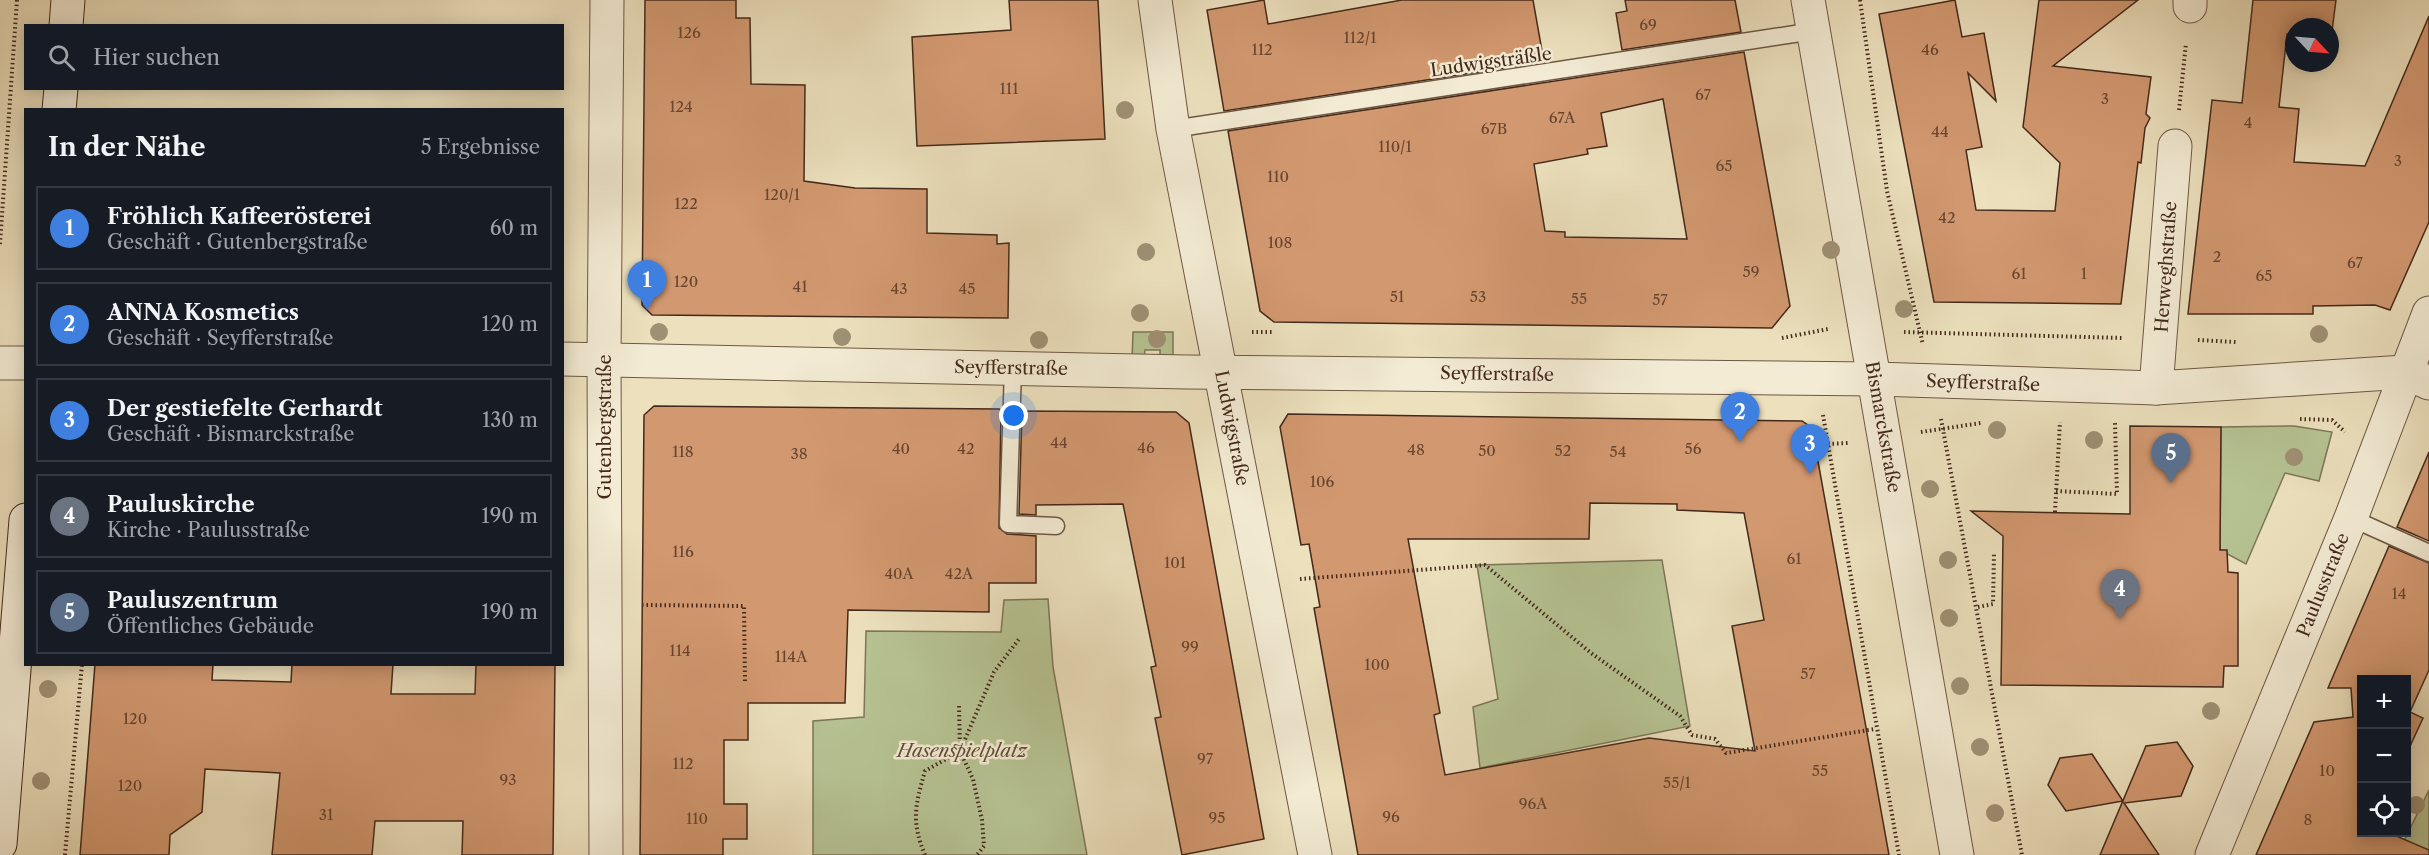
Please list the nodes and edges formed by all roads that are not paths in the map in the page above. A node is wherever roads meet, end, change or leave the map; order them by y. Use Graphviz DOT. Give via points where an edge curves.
graph roads {
  1 [pos="68,0"];
  2 [pos="607,0"];
  3 [pos="1155,0"];
  4 [pos="1811,15"];
  5 [pos="66,24"];
  6 [pos="61,90"];
  7 [pos="59,108"];
  8 [pos="1173,129"];
  9 [pos="2175,146"];
  10 [pos="2429,313"];
  11 [pos="604,358"];
  12 [pos="564,359"];
  13 [pos="0,363"];
  14 [pos="24,363"];
  15 [pos="1013,368"];
  16 [pos="1222,370"];
  17 [pos="2417,377"];
  18 [pos="1875,379"];
  19 [pos="2156,388"];
  20 [pos="2351,518"];
  21 [pos="1056,526"];
  22 [pos="24,533"];
  23 [pos="2429,553"];
  24 [pos="8,639"];
  25 [pos="0,844"];
  26 [pos="2217,854"];
  27 [pos="606,855"];
  28 [pos="1315,855"];
  29 [pos="1957,855"];
  1 -- 5 [label="street"];
  2 -- 11 [label="street, Gutenbergstraße"];
  3 -- 8 [label="street, Ludwigstraße"];
  4 -- 8 [label="lane, Ludwigsträßle"];
  4 -- 18 [label="street, Bismarckstraße"];
  6 -- 7 [label="street"];
  8 -- 16 [label="street, Ludwigstraße"];
  9 -- 19 [label="street, Herweghstraße"];
  10 -- 17 [label="street, Paulusstraße"];
  11 -- 12 [label="street, Seyfferstraße"];
  11 -- 15 [label="street, Seyfferstraße"];
  11 -- 27 [label="street, Gutenbergstraße"];
  13 -- 14 [label="street"];
  15 -- 16 [label="street, Seyfferstraße"];
  15 -- 21 [label="lane" via="1008,524"];
  16 -- 18 [label="street, Seyfferstraße"];
  16 -- 28 [label="street, Ludwigstraße"];
  17 -- 19 [label="street, Seyfferstraße"];
  17 -- 20 [label="street, Paulusstraße"];
  18 -- 19 [label="street, Seyfferstraße"];
  18 -- 29 [label="street, Bismarckstraße"];
  20 -- 23 [label="lane"];
  20 -- 26 [label="street, Paulusstraße"];
  22 -- 24 [label="street"];
  24 -- 25 [label="street"];
}
